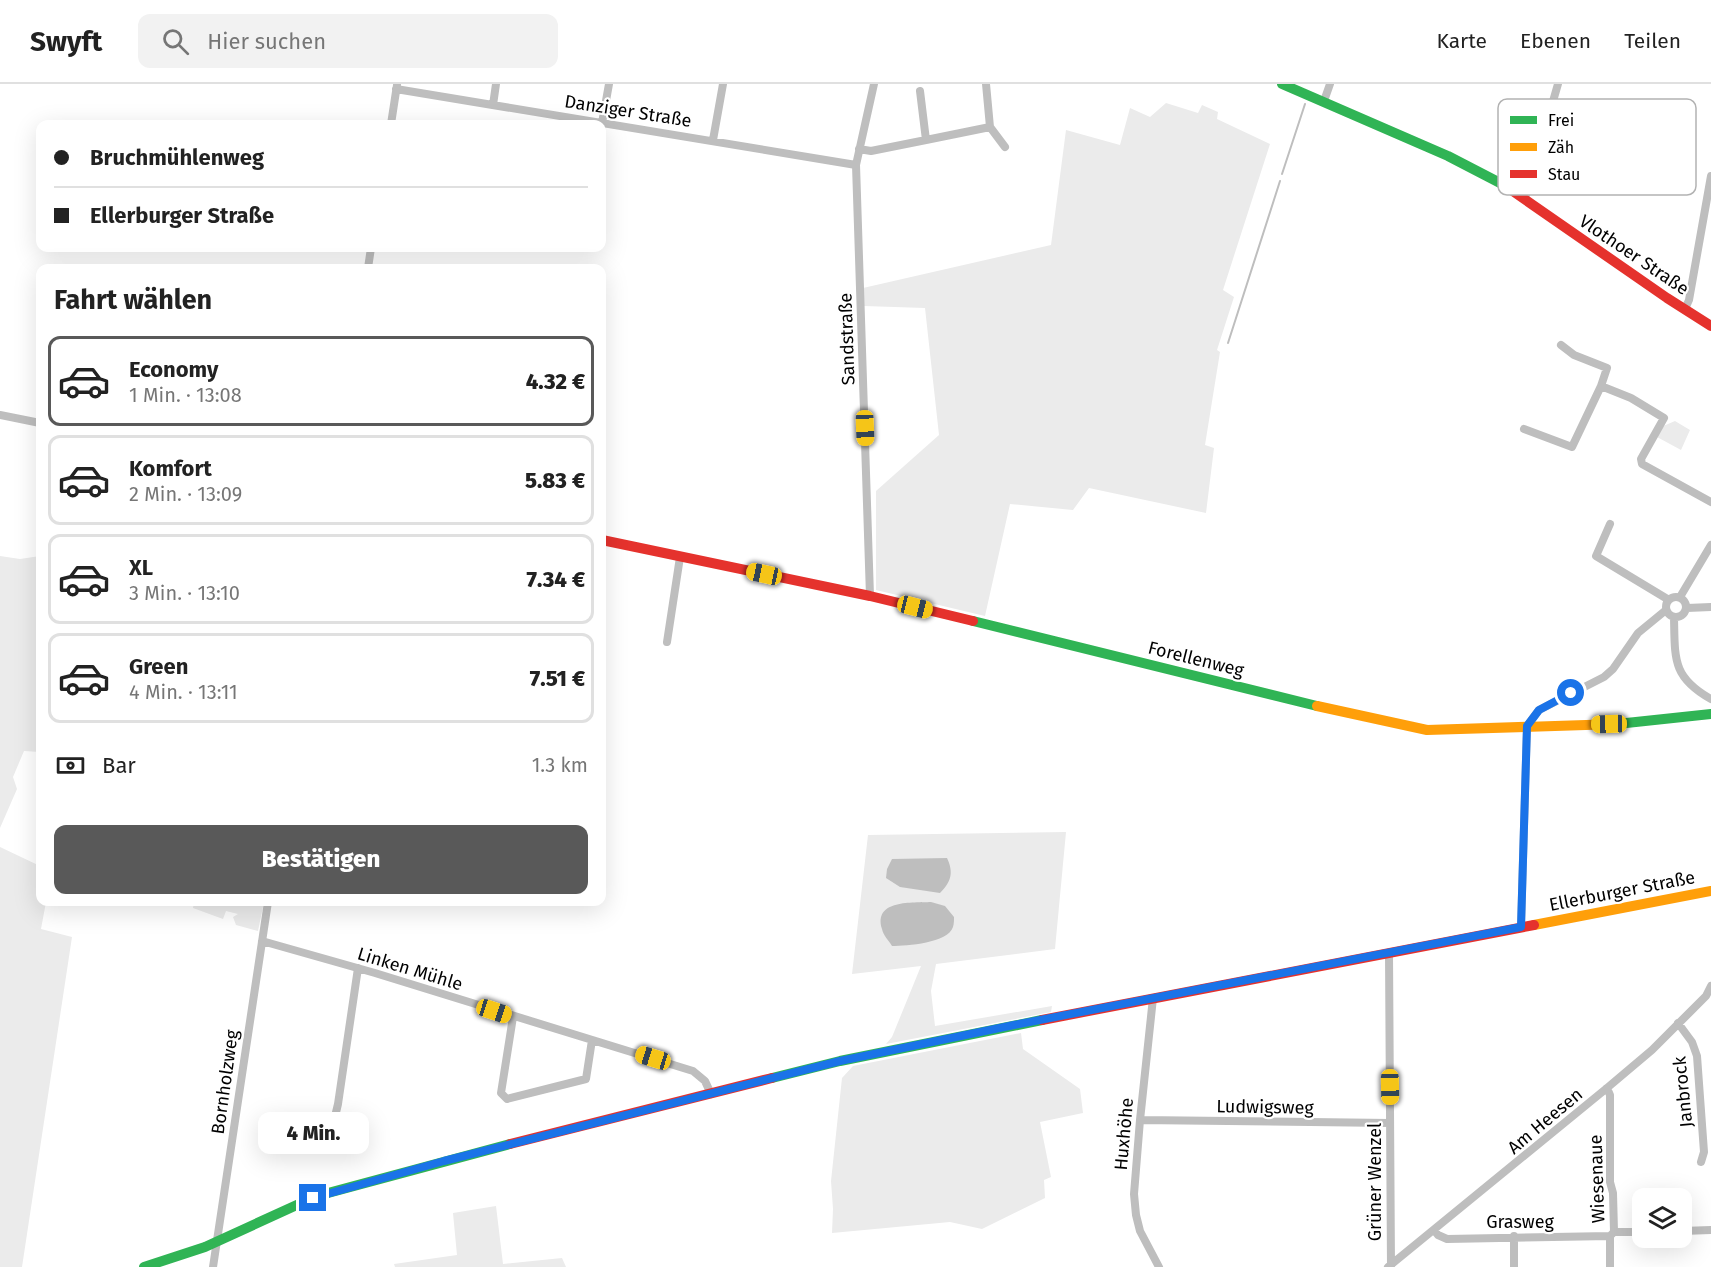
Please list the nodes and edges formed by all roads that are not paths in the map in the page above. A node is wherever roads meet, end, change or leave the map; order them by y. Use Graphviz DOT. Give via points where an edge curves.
graph roads {
  1 [pos="496,84"];
  2 [pos="609,84"];
  3 [pos="723,84"];
  4 [pos="874,84"];
  5 [pos="986,84"];
  6 [pos="1282,84"];
  7 [pos="1330,84"];
  8 [pos="1558,84"];
  9 [pos="397,87"];
  10 [pos="920,91"];
  11 [pos="1554,99"];
  12 [pos="1324,101"];
  13 [pos="493,105"];
  14 [pos="392,120"];
  15 [pos="584,120"];
  16 [pos="603,120"];
  17 [pos="606,124"];
  18 [pos="990,128"];
  19 [pos="713,140"];
  20 [pos="926,141"];
  21 [pos="1005,147"];
  22 [pos="859,149"];
  23 [pos="856,165"];
  24 [pos="1711,176"];
  25 [pos="1498,181"];
  26 [pos="1520,195"];
  27 [pos="1526,195"];
  28 [pos="1525,198"];
  29 [pos="1685,309"];
  30 [pos="1711,326"];
  31 [pos="1561,345"];
  32 [pos="1601,386"];
  33 [pos="0,415"];
  34 [pos="36,422"];
  35 [pos="1524,429"];
  36 [pos="1711,502"];
  37 [pos="1610,524"];
  38 [pos="606,541"];
  39 [pos="1711,544"];
  40 [pos="680,557"];
  41 [pos="870,596"];
  42 [pos="1680,597"];
  43 [pos="1669,600"];
  44 [pos="1711,607"];
  45 [pos="1687,608"];
  46 [pos="1666,610"];
  47 [pos="1674,617"];
  48 [pos="667,642"];
  49 [pos="1711,699"];
  50 [pos="1711,714"];
  51 [pos="1527,726"];
  52 [pos="1711,891"];
  53 [pos="267,906"];
  54 [pos="1521,927"];
  55 [pos="262,941"];
  56 [pos="1389,953"];
  57 [pos="358,968"];
  58 [pos="1711,986"];
  59 [pos="1153,998"];
  60 [pos="513,1017"];
  61 [pos="1678,1023"];
  62 [pos="592,1040"];
  63 [pos="1607,1089"];
  64 [pos="711,1094"];
  65 [pos="1140,1120"];
  66 [pos="1390,1124"];
  67 [pos="333,1125"];
  68 [pos="1701,1162"];
  69 [pos="1434,1230"];
  70 [pos="1711,1230"];
  71 [pos="1692,1231"];
  72 [pos="1632,1233"];
  73 [pos="1612,1234"];
  74 [pos="1514,1236"];
  75 [pos="216,1242"];
  76 [pos="1390,1266"];
  77 [pos="144,1267"];
  78 [pos="213,1267"];
  79 [pos="1159,1267"];
  80 [pos="1515,1267"];
  81 [pos="1610,1267"];
  1 -- 13 [label="street"];
  2 -- 16 [label="street"];
  3 -- 19 [label="street"];
  4 -- 22 [label="street, Sandstraße"];
  5 -- 18 [label="street"];
  6 -- 12 [label="street, Vlothoer Straße"];
  7 -- 12 [label="street"];
  8 -- 11 [label="street"];
  9 -- 13 [label="street, Danziger Straße"];
  9 -- 14 [label="street"];
  10 -- 20 [label="street"];
  12 -- 25 [label="street, Vlothoer Straße"];
  13 -- 15 [label="street, Danziger Straße"];
  17 -- 19 [label="street, Danziger Straße"];
  18 -- 20 [label="street"];
  18 -- 21 [label="street"];
  19 -- 23 [label="street, Danziger Straße"];
  20 -- 22 [label="street" via="871,151"];
  22 -- 23 [label="street, Sandstraße"];
  23 -- 41 [label="street, Sandstraße"];
  24 -- 29 [label="street"];
  26 -- 28 [label="street, Vlothoer Straße"];
  27 -- 28 [label="street"];
  28 -- 29 [label="street, Vlothoer Straße"];
  29 -- 30 [label="street, Vlothoer Straße"];
  31 -- 32 [label="street" via="1574,355 1607,368"];
  32 -- 35 [label="street" via="1572,447"];
  32 -- 36 [label="street" via="1664,418 1641,459 1642,464"];
  33 -- 34 [label="street"];
  37 -- 43 [label="street" via="1596,556"];
  38 -- 40 [label="street, Forellenweg"];
  39 -- 42 [label="street"];
  40 -- 41 [label="street, Forellenweg"];
  40 -- 48 [label="street"];
  41 -- 51 [label="street, Forellenweg" via="1411,727 1427,730"];
  42 -- 43 [label="street"];
  42 -- 45 [label="street"];
  43 -- 46 [label="street"];
  44 -- 45 [label="street"];
  45 -- 47 [label="street" via="1681,616"];
  46 -- 47 [label="street"];
  46 -- 51 [label="street" via="1638,633 1604,677 1539,710"];
  47 -- 49 [label="street" via="1681,676 1693,689"];
  50 -- 51 [label="street, Forellenweg" via="1626,724"];
  51 -- 54 [label="street"];
  52 -- 54 [label="street, Ellerburger Straße"];
  53 -- 55 [label="street, Bornholzweg"];
  54 -- 56 [label="street, Ellerburger Straße"];
  55 -- 57 [label="street, Linken Mühle"];
  55 -- 75 [label="street, Bornholzweg"];
  56 -- 59 [label="street, Ellerburger Straße"];
  56 -- 66 [label="street, Grüner Wenzel"];
  57 -- 60 [label="street, Linken Mühle"];
  57 -- 67 [label="street"];
  58 -- 61 [label="street, Am Heesen"];
  59 -- 64 [label="street, Ellerburger Straße" via="870,1054"];
  59 -- 65 [label="street, Huxhöhe"];
  60 -- 62 [label="street, Linken Mühle"];
  60 -- 62 [label="street" via="501,1092 507,1100 586,1079"];
  61 -- 63 [label="street, Am Heesen"];
  61 -- 68 [label="street, Janbrock" via="1697,1056 1704,1152"];
  62 -- 64 [label="street, Linken Mühle" via="693,1071 705,1081"];
  63 -- 69 [label="street, Am Heesen"];
  63 -- 73 [label="street, Wiesenaue"];
  64 -- 75 [label="street, Ellerburger Straße" via="328,1193"];
  65 -- 66 [label="street, Ludwigsweg"];
  65 -- 79 [label="street, Huxhöhe" via="1136,1215"];
  66 -- 76 [label="street, Grüner Wenzel"];
  69 -- 74 [label="street, Grasweg" via="1447,1239"];
  69 -- 76 [label="street, Am Heesen"];
  70 -- 71 [label="street"];
  72 -- 73 [label="street, Grasweg"];
  73 -- 74 [label="street, Grasweg"];
  73 -- 81 [label="street, Wiesenaue"];
  74 -- 80 [label="street"];
  75 -- 77 [label="street, Ellerburger Straße"];
  75 -- 78 [label="street, Bornholzweg"];
}
